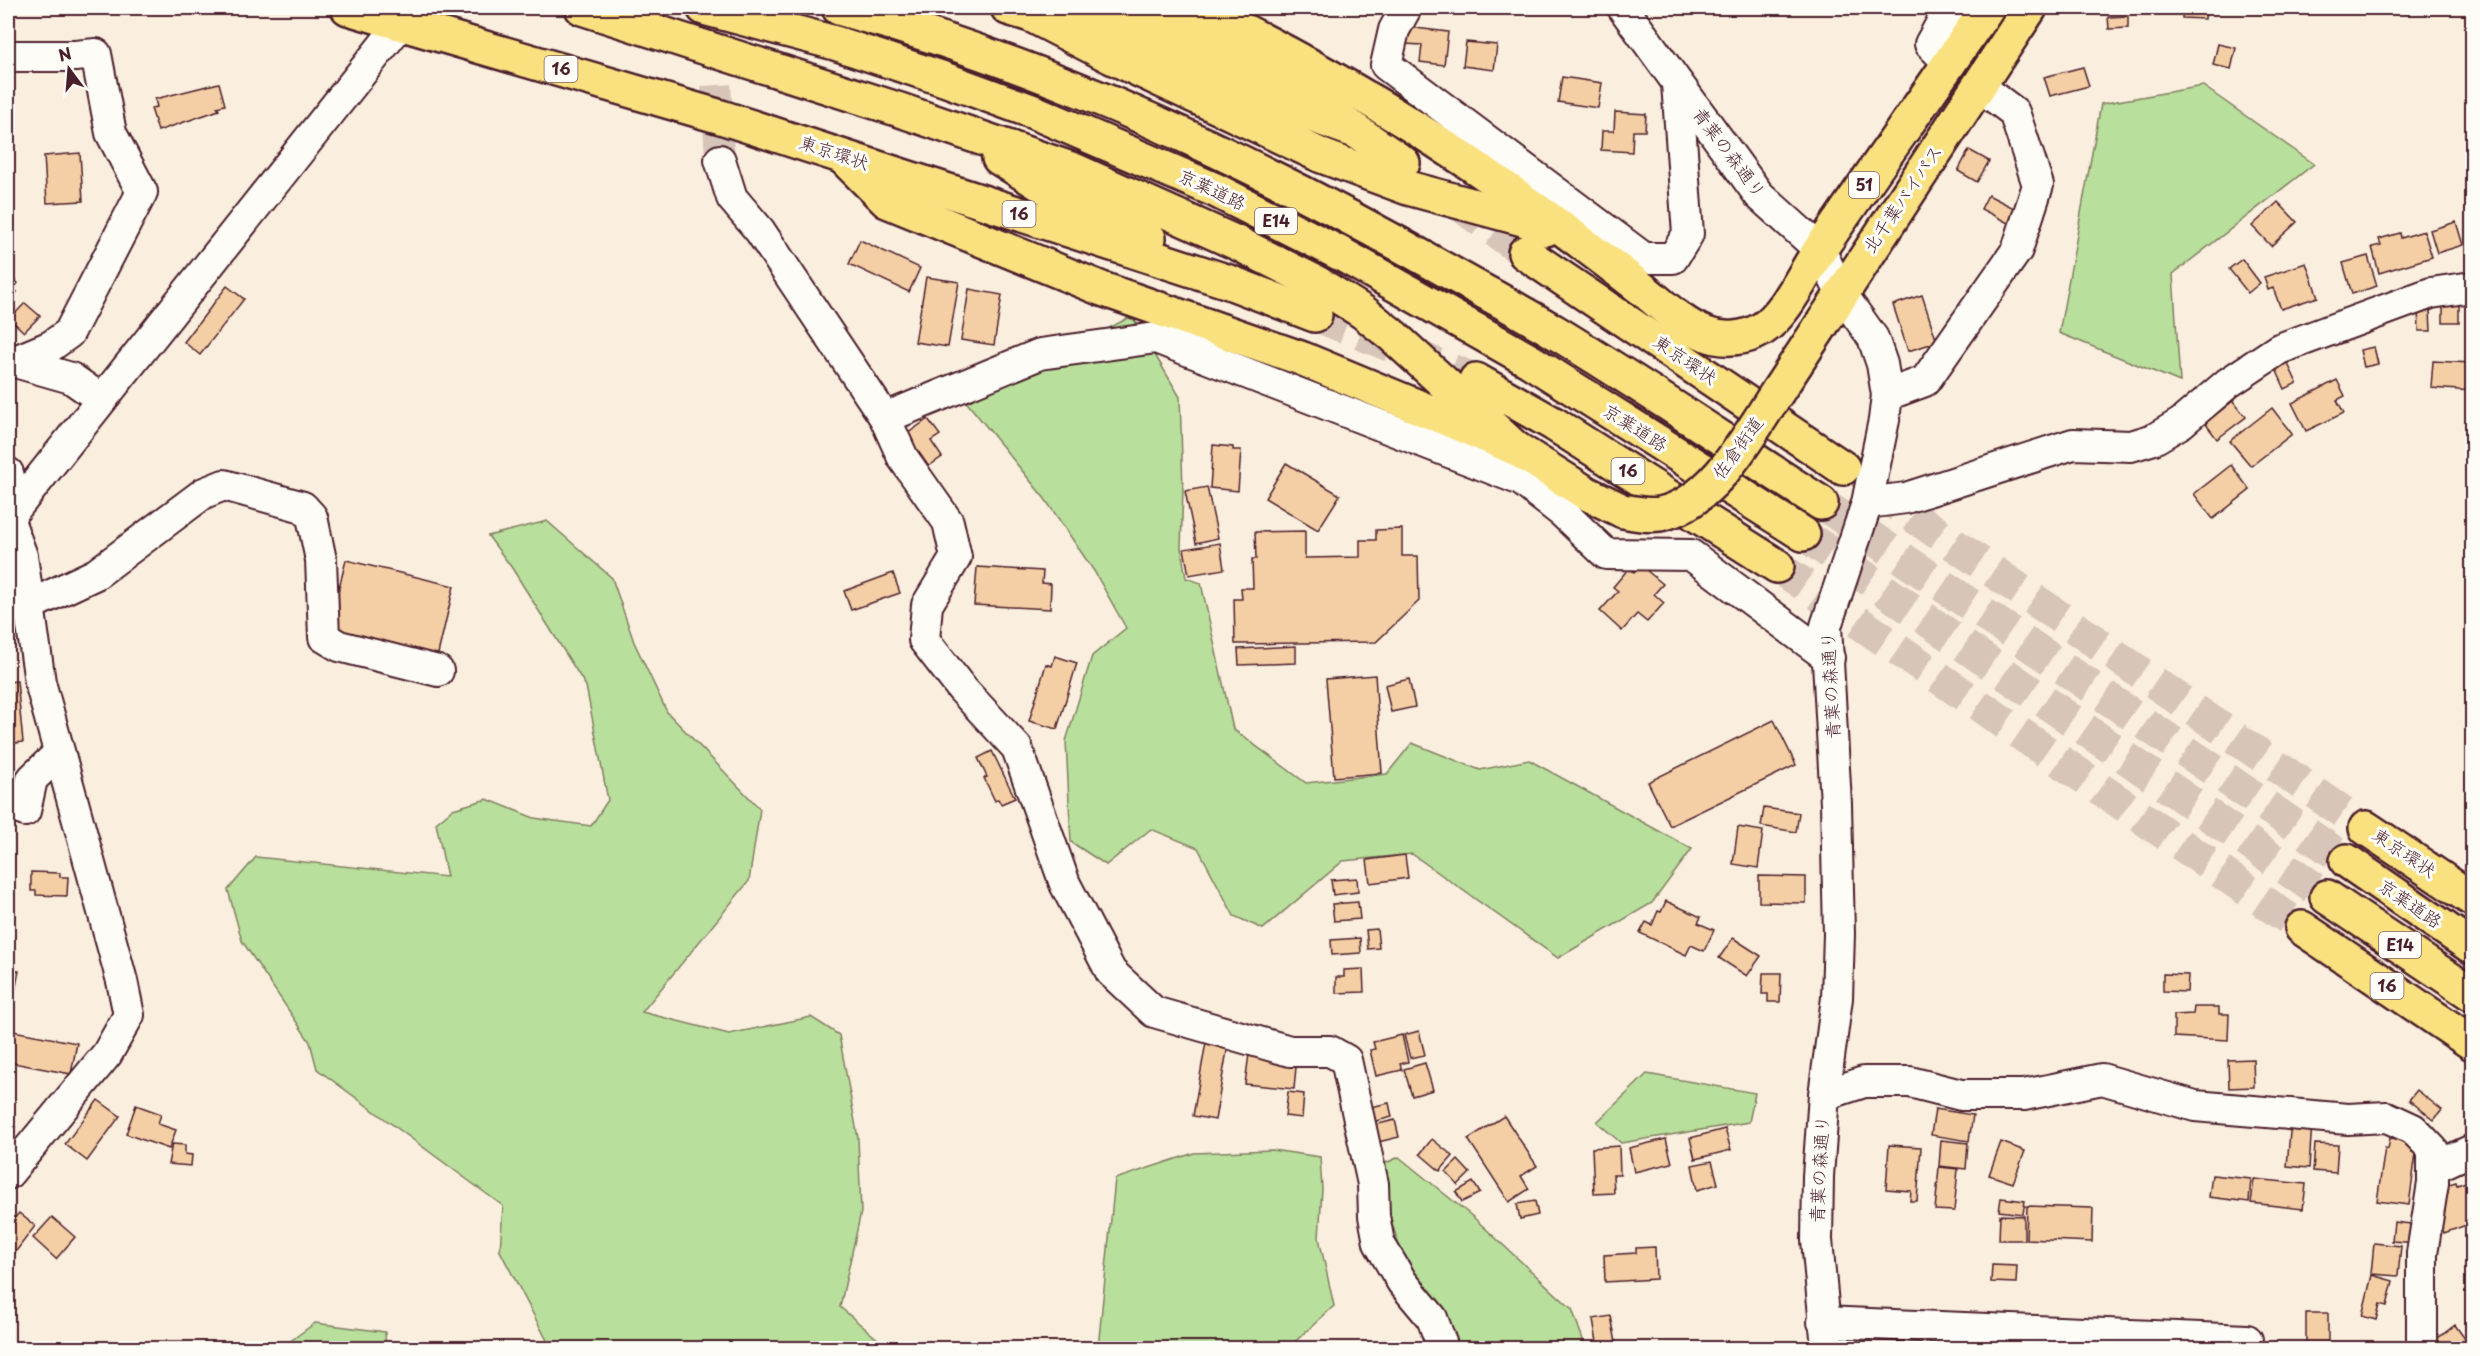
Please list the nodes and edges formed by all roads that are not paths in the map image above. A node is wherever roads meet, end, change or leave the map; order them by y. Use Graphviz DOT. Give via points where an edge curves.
graph roads {
  1 [pos="348,8"];
  2 [pos="582,8"];
  3 [pos="704,8"];
  4 [pos="839,8"];
  5 [pos="1136,8"];
  6 [pos="1198,8"];
  7 [pos="1406,8"];
  8 [pos="1623,8"];
  9 [pos="1950,8"];
  10 [pos="1987,8"];
  11 [pos="2030,8"];
  12 [pos="1020,11"];
  13 [pos="407,14"];
  14 [pos="8,56"];
  15 [pos="1950,64"];
  16 [pos="1677,83"];
  17 [pos="1979,86"];
  18 [pos="953,129"];
  19 [pos="1354,131"];
  20 [pos="841,155"];
  21 [pos="720,160"];
  22 [pos="1404,163"];
  23 [pos="1578,239"];
  24 [pos="1820,250"];
  25 [pos="1525,253"];
  26 [pos="1229,282"];
  27 [pos="2472,287"];
  28 [pos="1841,293"];
  29 [pos="1315,315"];
  30 [pos="11,360"];
  31 [pos="1476,380"];
  32 [pos="1778,391"];
  33 [pos="1887,395"];
  34 [pos="101,399"];
  35 [pos="885,418"];
  36 [pos="1515,448"];
  37 [pos="1843,468"];
  38 [pos="8,473"];
  39 [pos="1821,503"];
  40 [pos="1867,503"];
  41 [pos="10,514"];
  42 [pos="1803,534"];
  43 [pos="1777,566"];
  44 [pos="30,605"];
  45 [pos="1829,658"];
  46 [pos="438,671"];
  47 [pos="59,753"];
  48 [pos="74,805"];
  49 [pos="16,812"];
  50 [pos="2366,828"];
  51 [pos="2347,861"];
  52 [pos="2327,897"];
  53 [pos="2472,899"];
  54 [pos="2301,928"];
  55 [pos="2472,947"];
  56 [pos="2472,994"];
  57 [pos="2472,1043"];
  58 [pos="1824,1095"];
  59 [pos="2472,1150"];
  60 [pos="2433,1168"];
  61 [pos="8,1174"];
  62 [pos="1825,1335"];
  63 [pos="1443,1348"];
  64 [pos="2247,1348"];
  65 [pos="2422,1348"];
  1 -- 13 [label="highway, 東京環状 / 16"];
  2 -- 18 [label="highway"];
  3 -- 42 [label="highway, 京葉道路 / E14" via="835,43 944,79 1034,112 1215,190 1343,255 1530,361"];
  4 -- 39 [label="highway, 京葉道路 / E14" via="981,52 1078,88 1263,172 1392,239 1554,331"];
  5 -- 19 [label="highway" via="1274,75"];
  6 -- 23 [label="highway" via="1364,95"];
  7 -- 16 [label="street" via="1394,30 1386,65 1644,258 1673,258 1688,234"];
  8 -- 16 [label="street, 青葉の森通り"];
  9 -- 15 [label="street" via="1930,44"];
  10 -- 15 [label="highway, 51"];
  11 -- 17 [label="highway, 北千葉バイパス / 51"];
  12 -- 19 [label="highway" via="1120,31 1292,108"];
  12 -- 23 [label="highway" via="1322,156 1408,188 1523,219"];
  13 -- 20 [label="highway, 東京環状 / 16"];
  13 -- 34 [label="street"];
  14 -- 30 [label="street" via="96,54 111,133 142,192 69,333 51,346"];
  15 -- 24 [label="highway, 51"];
  16 -- 24 [label="street, 青葉の森通り" via="1759,195"];
  17 -- 28 [label="highway, 北千葉バイパス / 51"];
  17 -- 33 [label="street" via="2014,112 2038,185 2017,250 1925,381"];
  18 -- 26 [label="highway" via="1053,192 1209,267"];
  18 -- 36 [label="highway" via="1074,170 1317,283 1393,336"];
  19 -- 22 [label="highway"];
  20 -- 26 [label="highway, 東京環状 / 16"];
  20 -- 36 [label="highway" via="887,201 1102,289 1303,359"];
  21 -- 35 [label="street" via="732,198 760,231"];
  23 -- 24 [label="highway, 51" via="1687,323 1725,339 1761,330 1776,317"];
  24 -- 28 [label="street, 青葉の森通り"];
  25 -- 37 [label="highway, 東京環状"];
  26 -- 29 [label="highway, 東京環状 / 16"];
  27 -- 40 [label="street" via="2431,293 2279,349 2228,382 2181,423 2154,439 2131,446 2073,444 1906,498"];
  28 -- 32 [label="highway, 北千葉バイパス / 51"];
  28 -- 33 [label="street, 青葉の森通り" via="1873,338"];
  30 -- 34 [label="street" via="71,378"];
  31 -- 43 [label="highway, 16" via="1554,424"];
  32 -- 36 [label="highway, 佐倉街道 / 51, bridge" via="1709,487 1673,510 1659,514 1623,511 1586,493"];
  33 -- 40 [label="street, 青葉の森通り"];
  34 -- 41 [label="street"];
  35 -- 45 [label="street" via="1040,354 1156,338 1521,480 1606,554 1691,555"];
  35 -- 63 [label="street" via="903,459 948,522 956,557 927,605 924,640 962,689 1017,748 1065,884 1111,972 1154,1012 1290,1051 1330,1051 1346,1060 1373,1184 1379,1243 1402,1282 1432,1318"];
  38 -- 41 [label="street"];
  40 -- 45 [label="street, 青葉の森通り" via="1826,626"];
  41 -- 44 [label="street"];
  44 -- 46 [label="street" via="96,574 204,493 224,484 303,507 312,517 321,560 324,637 339,646"];
  44 -- 47 [label="street" via="40,682"];
  45 -- 58 [label="street, 青葉の森通り" via="1839,934 1837,998"];
  47 -- 48 [label="street"];
  47 -- 49 [label="street" via="32,779"];
  48 -- 49 [label="street"];
  48 -- 61 [label="street" via="129,1015 107,1054"];
  50 -- 53 [label="highway, 東京環状"];
  51 -- 55 [label="highway, 京葉道路 / E14"];
  52 -- 56 [label="highway, E14"];
  54 -- 57 [label="highway, 16"];
  58 -- 60 [label="street" via="1864,1083 1910,1082 1961,1095 2024,1095 2102,1079 2194,1106 2348,1119 2386,1117 2414,1129 2433,1150"];
  58 -- 62 [label="street, 青葉の森通り" via="1817,1240"];
  59 -- 60 [label="street"];
  60 -- 65 [label="street" via="2422,1253"];
  62 -- 64 [label="street" via="2247,1340"];
}
